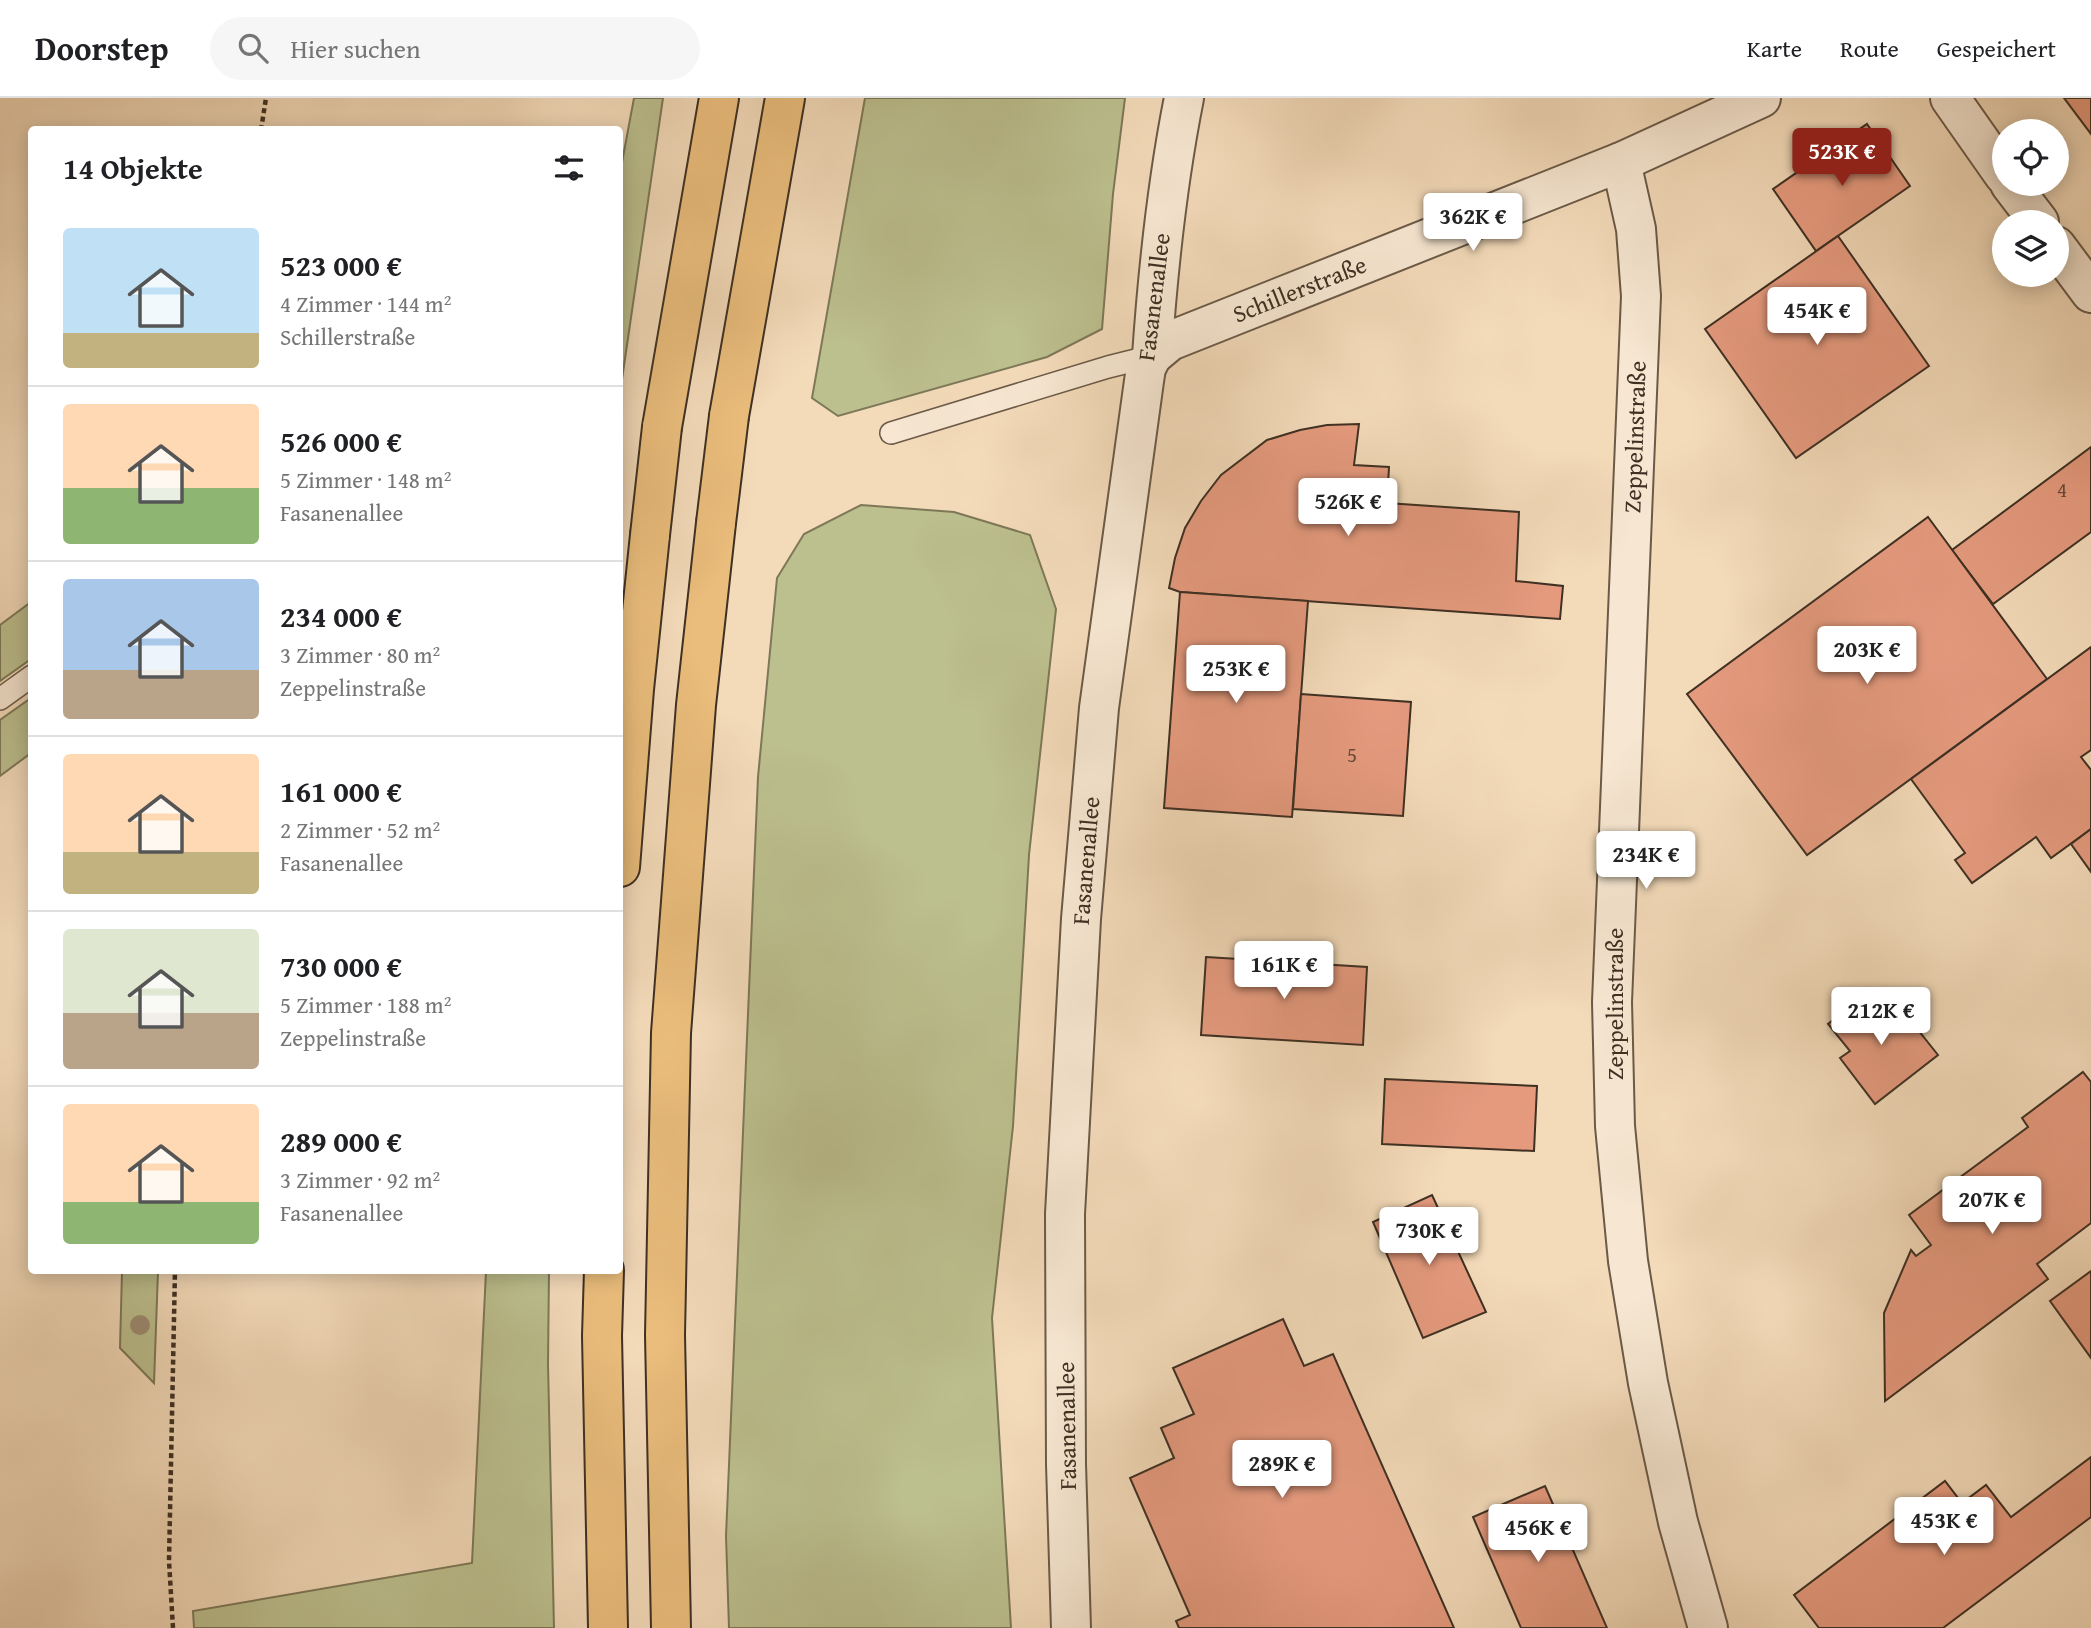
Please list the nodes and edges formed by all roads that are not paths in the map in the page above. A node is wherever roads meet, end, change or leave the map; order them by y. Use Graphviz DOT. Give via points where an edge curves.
graph roads {
  1 [pos="719,98"];
  2 [pos="785,98"];
  3 [pos="1184,98"];
  4 [pos="1761,98"];
  5 [pos="1950,98"];
  6 [pos="1992,158"];
  7 [pos="1621,162"];
  8 [pos="2019,196"];
  9 [pos="2030,210"];
  10 [pos="2069,263"];
  11 [pos="2091,293"];
  12 [pos="1152,356"];
  13 [pos="891,433"];
  14 [pos="28,679"];
  15 [pos="0,699"];
  16 [pos="623,829"];
  17 [pos="604,1274"];
  18 [pos="607,1628"];
  19 [pos="671,1628"];
  20 [pos="1071,1628"];
  21 [pos="1709,1628"];
  1 -- 16 [label="highway, bridge" via="662,428"];
  2 -- 19 [label="highway, bridge" via="729,416 696,705 671,1032 665,1335"];
  3 -- 12 [label="street, Fasanenallee" via="1164,217"];
  4 -- 7 [label="street, Schillerstraße"];
  5 -- 6 [label="street"];
  7 -- 12 [label="street, Schillerstraße" via="1170,341"];
  7 -- 21 [label="street, Zeppelinstraße" via="1636,229 1641,296 1612,1002 1615,1126 1628,1261 1648,1383 1678,1522"];
  8 -- 9 [label="street"];
  10 -- 11 [label="street"];
  12 -- 13 [label="lane"];
  12 -- 20 [label="street, Fasanenallee" via="1144,381 1099,708 1081,919 1065,1214"];
  14 -- 15 [label="lane"];
  17 -- 18 [label="highway"];
}
